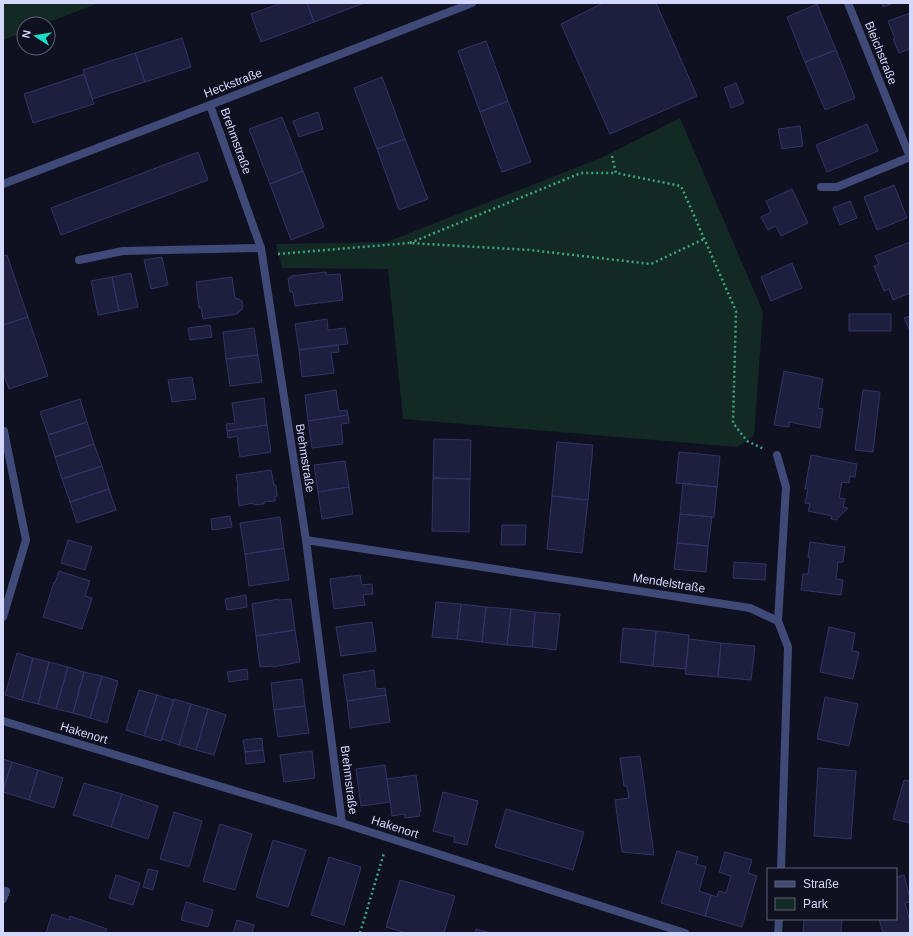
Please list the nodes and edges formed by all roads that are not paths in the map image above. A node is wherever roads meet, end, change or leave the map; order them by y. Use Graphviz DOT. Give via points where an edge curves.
graph roads {
  1 [pos="472,3"];
  2 [pos="848,3"];
  3 [pos="210,105"];
  4 [pos="910,157"];
  5 [pos="3,184"];
  6 [pos="821,187"];
  7 [pos="262,252"];
  8 [pos="79,260"];
  9 [pos="4,431"];
  10 [pos="777,455"];
  11 [pos="306,540"];
  12 [pos="3,617"];
  13 [pos="778,621"];
  14 [pos="3,721"];
  15 [pos="342,823"];
  16 [pos="780,868"];
  17 [pos="779,920"];
  18 [pos="685,933"];
  19 [pos="778,933"];
  1 -- 3 [label="street, Heckstraße"];
  2 -- 4 [label="street, Bleichstraße"];
  3 -- 5 [label="street, Heckstraße"];
  3 -- 7 [label="street, Brehmstraße"];
  4 -- 6 [label="street" via="837,187"];
  7 -- 8 [label="street" via="123,251"];
  7 -- 11 [label="street, Brehmstraße"];
  9 -- 12 [label="street" via="26,540"];
  10 -- 13 [label="street" via="786,487"];
  11 -- 13 [label="street, Mendelstraße" via="750,608"];
  11 -- 15 [label="street, Brehmstraße"];
  13 -- 16 [label="street" via="788,647"];
  14 -- 15 [label="street, Hakenort"];
  15 -- 18 [label="street, Hakenort"];
  17 -- 19 [label="street"];
}
